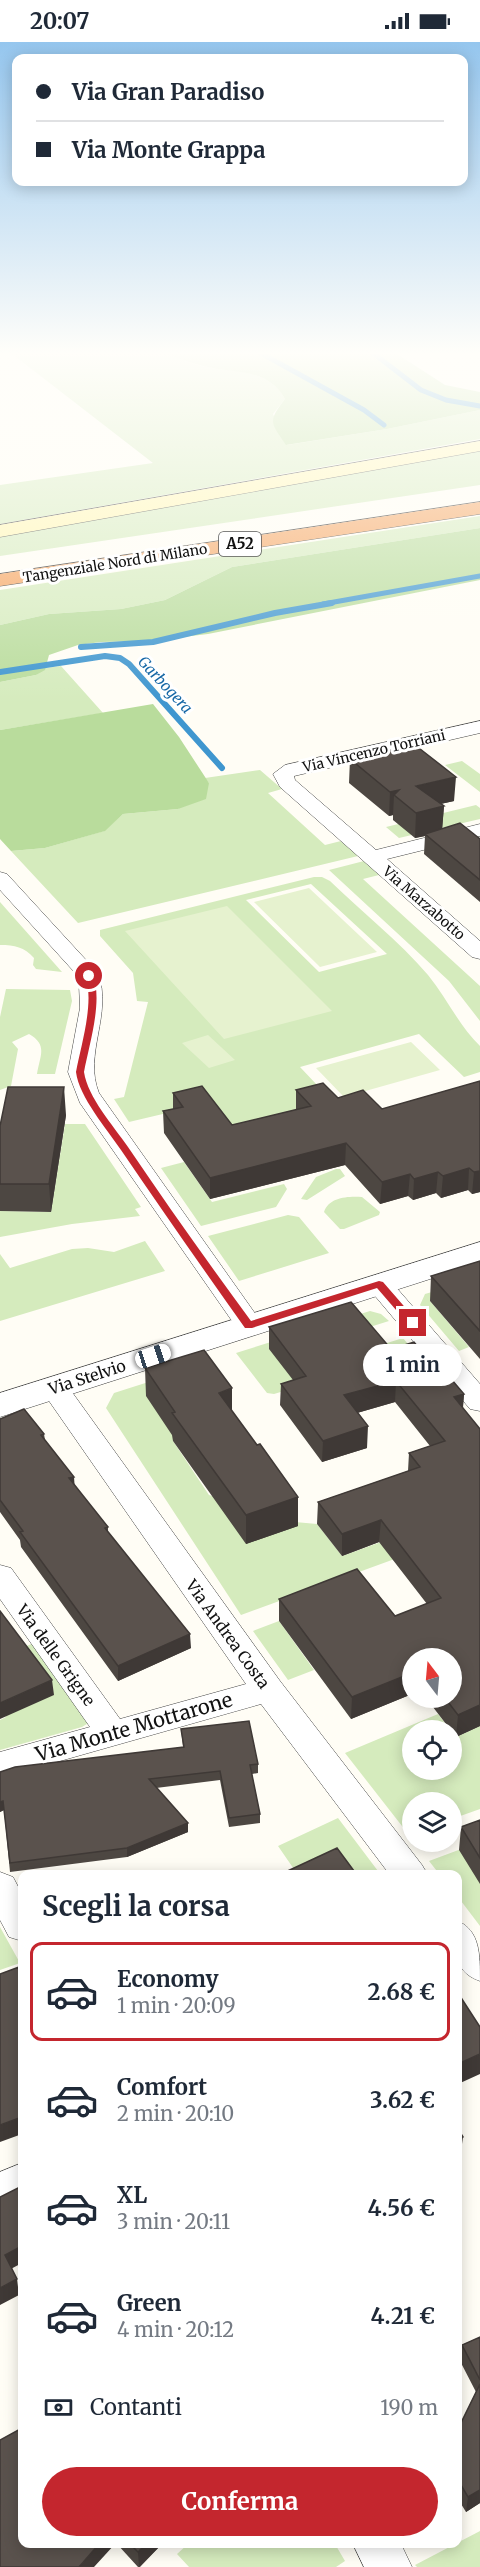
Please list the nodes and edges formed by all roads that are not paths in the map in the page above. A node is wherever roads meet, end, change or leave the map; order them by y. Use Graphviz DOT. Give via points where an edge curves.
graph roads {
  1 [pos="357,468"];
  2 [pos="480,493"];
  3 [pos="480,508"];
  4 [pos="0,531"];
  5 [pos="0,564"];
  6 [pos="0,580"];
  7 [pos="480,727"];
  8 [pos="480,830"];
  9 [pos="372,857"];
  10 [pos="0,878"];
  11 [pos="480,952"];
  12 [pos="480,1252"];
  13 [pos="379,1284"];
  14 [pos="249,1325"];
  15 [pos="54,1388"];
  16 [pos="477,1395"];
  17 [pos="0,1405"];
  18 [pos="0,1576"];
  19 [pos="268,1690"];
  20 [pos="113,1734"];
  21 [pos="0,1765"];
  22 [pos="406,1870"];
  23 [pos="0,1887"];
  24 [pos="18,1919"];
  25 [pos="462,1941"];
  26 [pos="480,1965"];
  27 [pos="18,2183"];
  28 [pos="0,2191"];
  29 [pos="378,2548"];
  30 [pos="389,2567"];
  1 -- 4 [label="main road"];
  2 -- 5 [label="highway, Tangenziale Nord di Milano / A52"];
  3 -- 6 [label="highway, Tangenziale Nord di Milano / A52"];
  7 -- 9 [label="street, Via Vincenzo Torriani" via="282,774 287,783"];
  8 -- 9 [label="street, Via Marzabotto"];
  9 -- 11 [label="street, Via Marzabotto"];
  10 -- 14 [label="street" via="87,973 92,984 92,1004 81,1080 171,1217"];
  12 -- 13 [label="street, Via Stelvio"];
  13 -- 14 [label="street, Via Stelvio"];
  13 -- 16 [label="street"];
  14 -- 15 [label="street, Via Stelvio"];
  15 -- 17 [label="street, Via Stelvio"];
  15 -- 19 [label="street, Via Andrea Costa"];
  18 -- 20 [label="street, Via delle Grigne"];
  19 -- 20 [label="street, Via Monte Mottarone"];
  19 -- 22 [label="street, Via Andrea Costa"];
  20 -- 21 [label="street, Via Monte Mottarone"];
  23 -- 24 [label="street"];
  25 -- 26 [label="street"];
  27 -- 28 [label="street"];
  29 -- 30 [label="street"];
}
